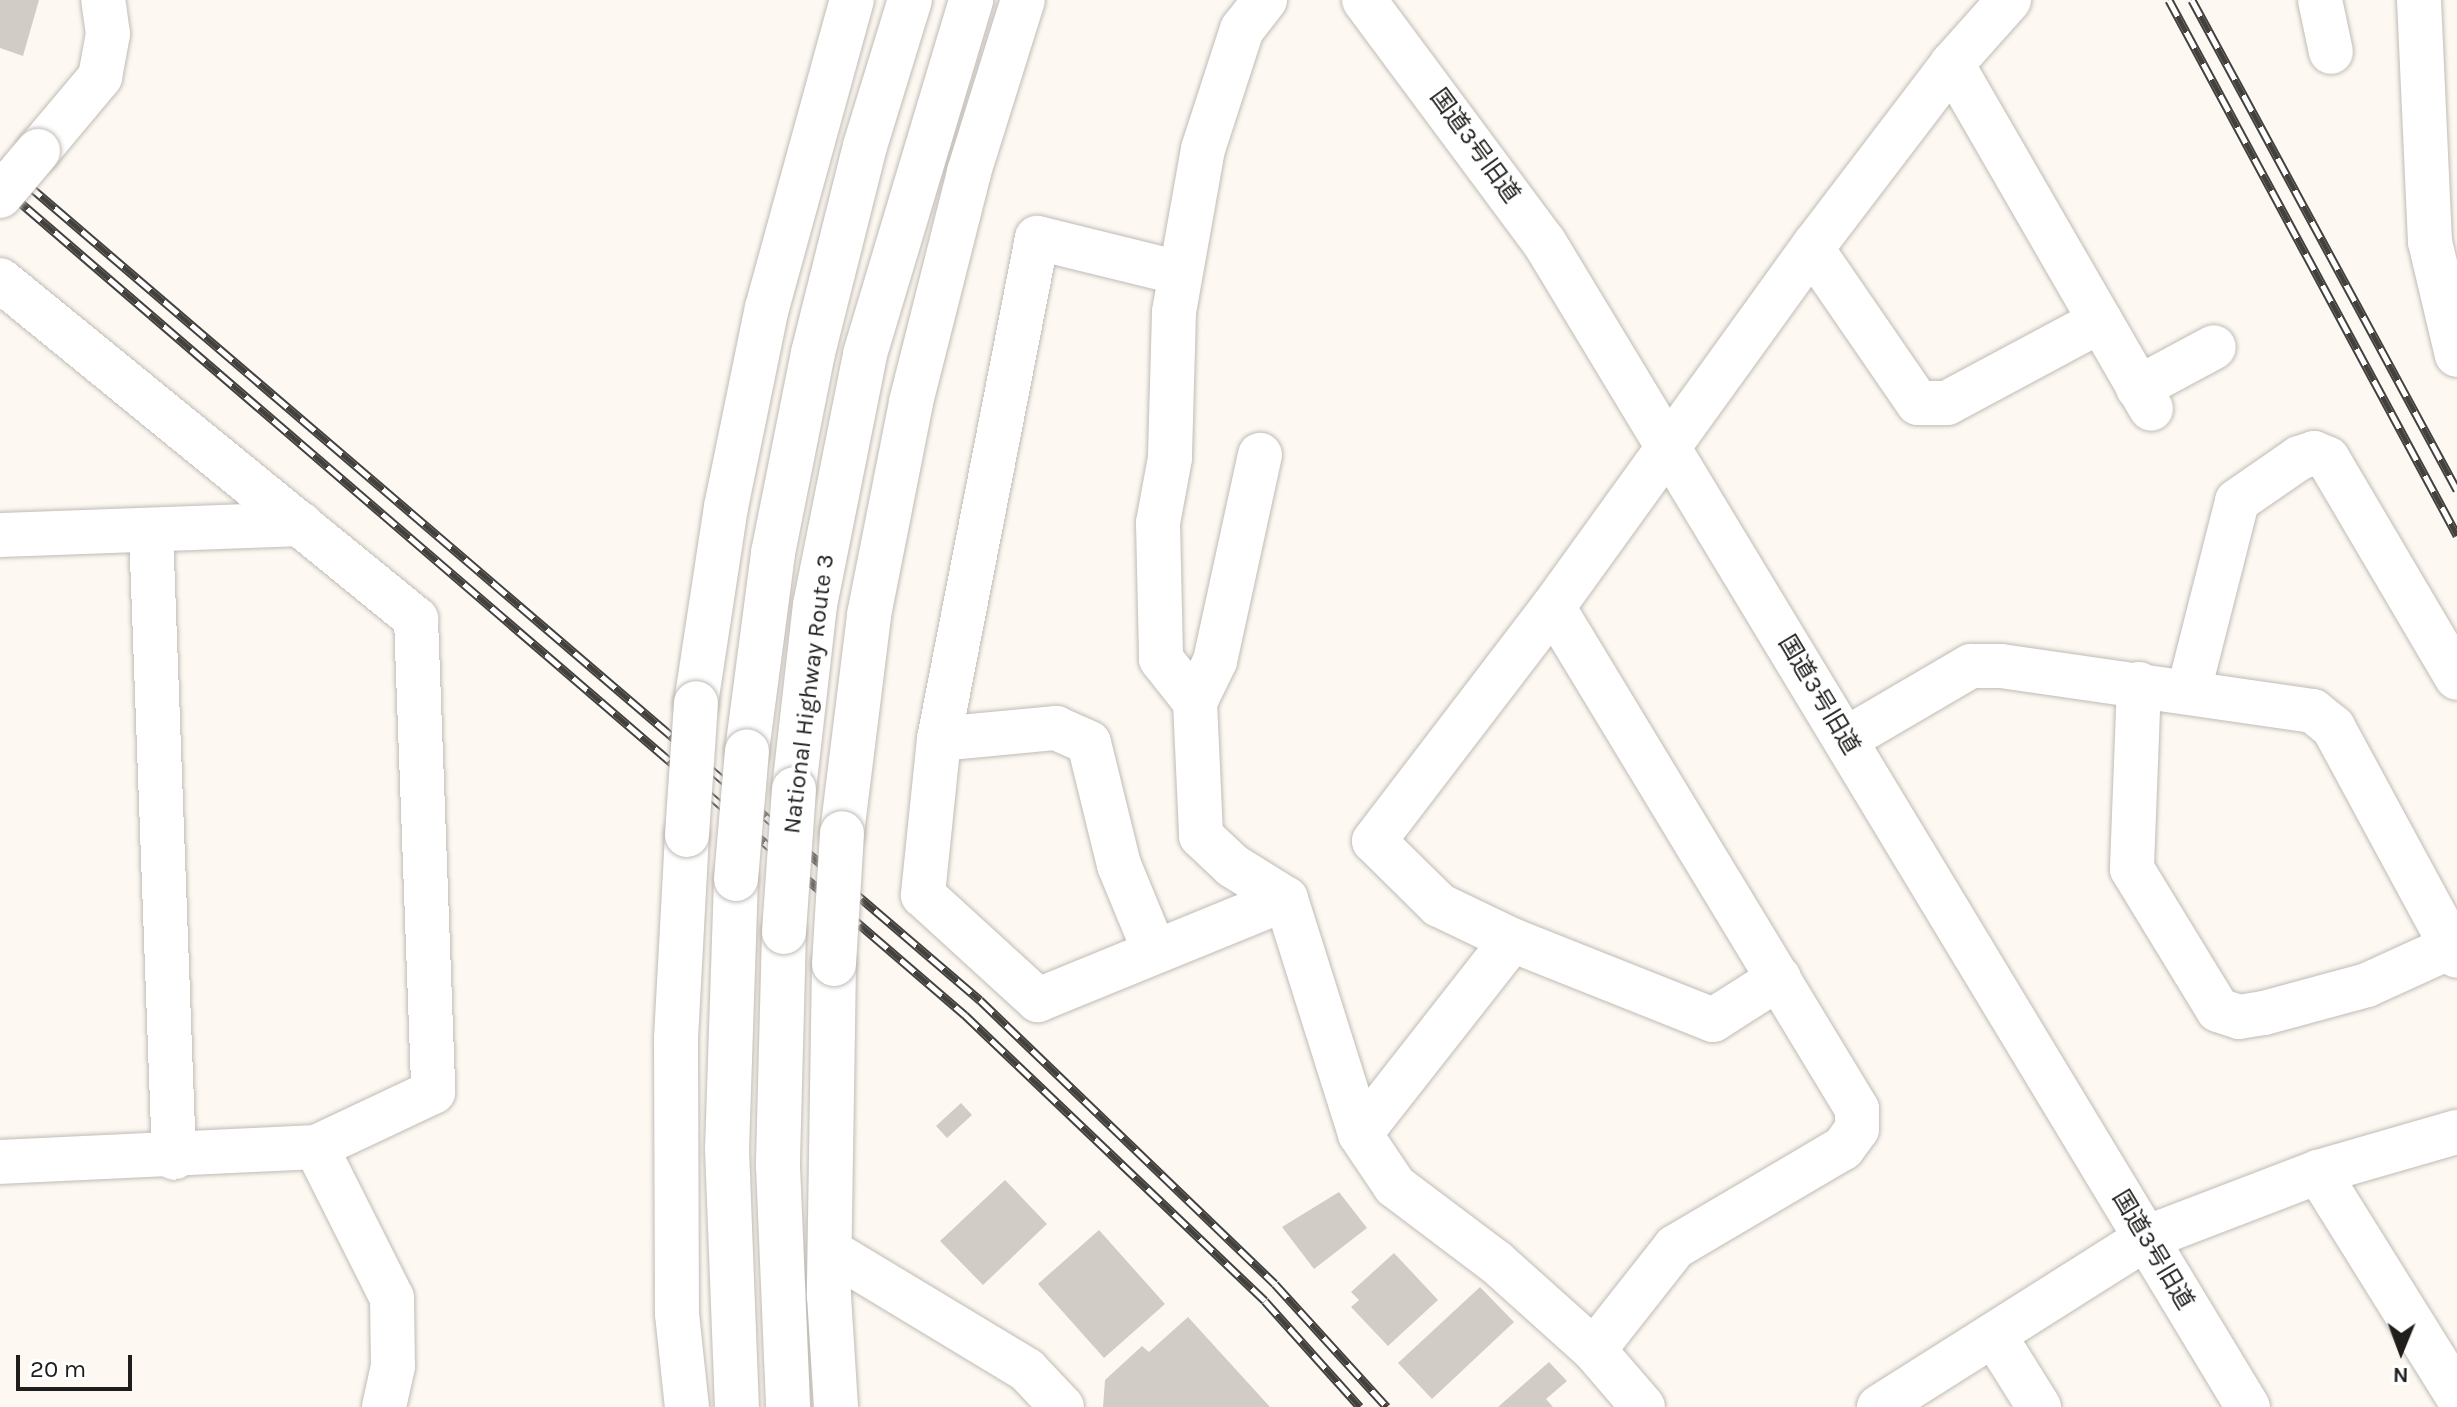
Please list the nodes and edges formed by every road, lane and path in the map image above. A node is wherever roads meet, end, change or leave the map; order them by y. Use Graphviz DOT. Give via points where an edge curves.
graph roads {
  1 [pos="103,0"];
  2 [pos="852,0"];
  3 [pos="910,0"];
  4 [pos="971,0"];
  5 [pos="1023,0"];
  6 [pos="1265,0"];
  7 [pos="1364,0"];
  8 [pos="2009,0"];
  9 [pos="2320,0"];
  10 [pos="2419,0"];
  11 [pos="2331,52"];
  12 [pos="1952,64"];
  13 [pos="0,196"];
  14 [pos="1812,249"];
  15 [pos="1180,273"];
  16 [pos="0,280"];
  17 [pos="2100,321"];
  18 [pos="2214,347"];
  19 [pos="2457,355"];
  20 [pos="1669,448"];
  21 [pos="1260,455"];
  22 [pos="301,524"];
  23 [pos="151,530"];
  24 [pos="0,535"];
  25 [pos="1553,607"];
  26 [pos="2457,678"];
  27 [pos="2139,684"];
  28 [pos="2189,690"];
  29 [pos="1195,702"];
  30 [pos="939,739"];
  31 [pos="1846,739"];
  32 [pos="1286,899"];
  33 [pos="1512,940"];
  34 [pos="2455,949"];
  35 [pos="1154,950"];
  36 [pos="1779,978"];
  37 [pos="2457,1132"];
  38 [pos="1360,1134"];
  39 [pos="316,1147"];
  40 [pos="174,1158"];
  41 [pos="0,1162"];
  42 [pos="2318,1172"];
  43 [pos="2146,1238"];
  44 [pos="830,1251"];
  45 [pos="1994,1335"];
  46 [pos="1594,1350"];
  47 [pos="2457,1395"];
  48 [pos="384,1407"];
  49 [pos="687,1407"];
  50 [pos="737,1407"];
  51 [pos="788,1407"];
  52 [pos="836,1407"];
  53 [pos="1062,1407"];
  54 [pos="1643,1407"];
  55 [pos="1879,1407"];
  56 [pos="2039,1407"];
  57 [pos="2248,1407"];
  1 -- 13 [label="main road, bridge" via="108,34 100,77"];
  2 -- 49 [label="main road, bridge" via="767,308 726,507 696,703 676,1039 677,1314"];
  3 -- 50 [label="main road, bridge" via="865,146 813,353 773,553 747,751 736,879 727,1149"];
  4 -- 51 [label="main road, National Highway Route 3, bridge" via="865,354 815,605 784,932 778,1166"];
  5 -- 44 [label="main road, bridge" via="969,172 911,402 869,615 842,833 834,964"];
  6 -- 15 [label="main road" via="1242,29 1203,149"];
  7 -- 20 [label="main road, 国道3号旧道" via="1544,242"];
  8 -- 12 [label="main road"];
  9 -- 11 [label="main road"];
  10 -- 19 [label="main road" via="2430,242"];
  12 -- 14 [label="main road"];
  12 -- 17 [label="main road"];
  14 -- 17 [label="main road" via="1918,403 1947,403"];
  14 -- 20 [label="main road"];
  15 -- 29 [label="main road" via="1170,458 1158,523 1161,659"];
  15 -- 30 [label="main road" via="1037,238"];
  16 -- 22 [label="main road"];
  17 -- 18 [label="main road" via="2145,398"];
  20 -- 25 [label="main road"];
  20 -- 31 [label="main road, 国道3号旧道"];
  21 -- 29 [label="main road" via="1215,661"];
  22 -- 23 [label="main road"];
  22 -- 39 [label="main road" via="416,619 433,1092"];
  23 -- 24 [label="main road"];
  23 -- 40 [label="main road"];
  25 -- 33 [label="main road" via="1374,841 1439,905"];
  25 -- 36 [label="main road"];
  26 -- 28 [label="main road" via="2328,459 2314,453 2237,501"];
  27 -- 28 [label="main road"];
  27 -- 31 [label="main road" via="1971,666"];
  27 -- 34 [label="main road" via="2132,869 2218,1010 2239,1017 2264,1013 2367,985"];
  28 -- 34 [label="main road" via="2313,711 2333,727"];
  29 -- 32 [label="main road" via="1201,836 1233,866"];
  30 -- 35 [label="main road" via="1056,728 1089,743 1119,865"];
  30 -- 35 [label="main road" via="923,895 1038,1000"];
  31 -- 43 [label="main road, 国道3号旧道"];
  32 -- 35 [label="main road"];
  32 -- 38 [label="main road"];
  33 -- 36 [label="main road" via="1713,1020"];
  33 -- 38 [label="main road"];
  36 -- 46 [label="main road" via="1857,1109 1857,1129 1843,1148 1675,1247"];
  37 -- 42 [label="main road"];
  38 -- 46 [label="main road" via="1395,1186 1496,1262"];
  39 -- 40 [label="main road"];
  39 -- 48 [label="main road" via="392,1298 393,1366"];
  40 -- 41 [label="main road"];
  42 -- 43 [label="main road"];
  42 -- 47 [label="main road"];
  43 -- 45 [label="main road"];
  43 -- 57 [label="main road, 国道3号旧道"];
  44 -- 52 [label="main road"];
  44 -- 53 [label="main road" via="1027,1370"];
  45 -- 55 [label="main road"];
  45 -- 56 [label="main road"];
  46 -- 54 [label="main road"];
}
